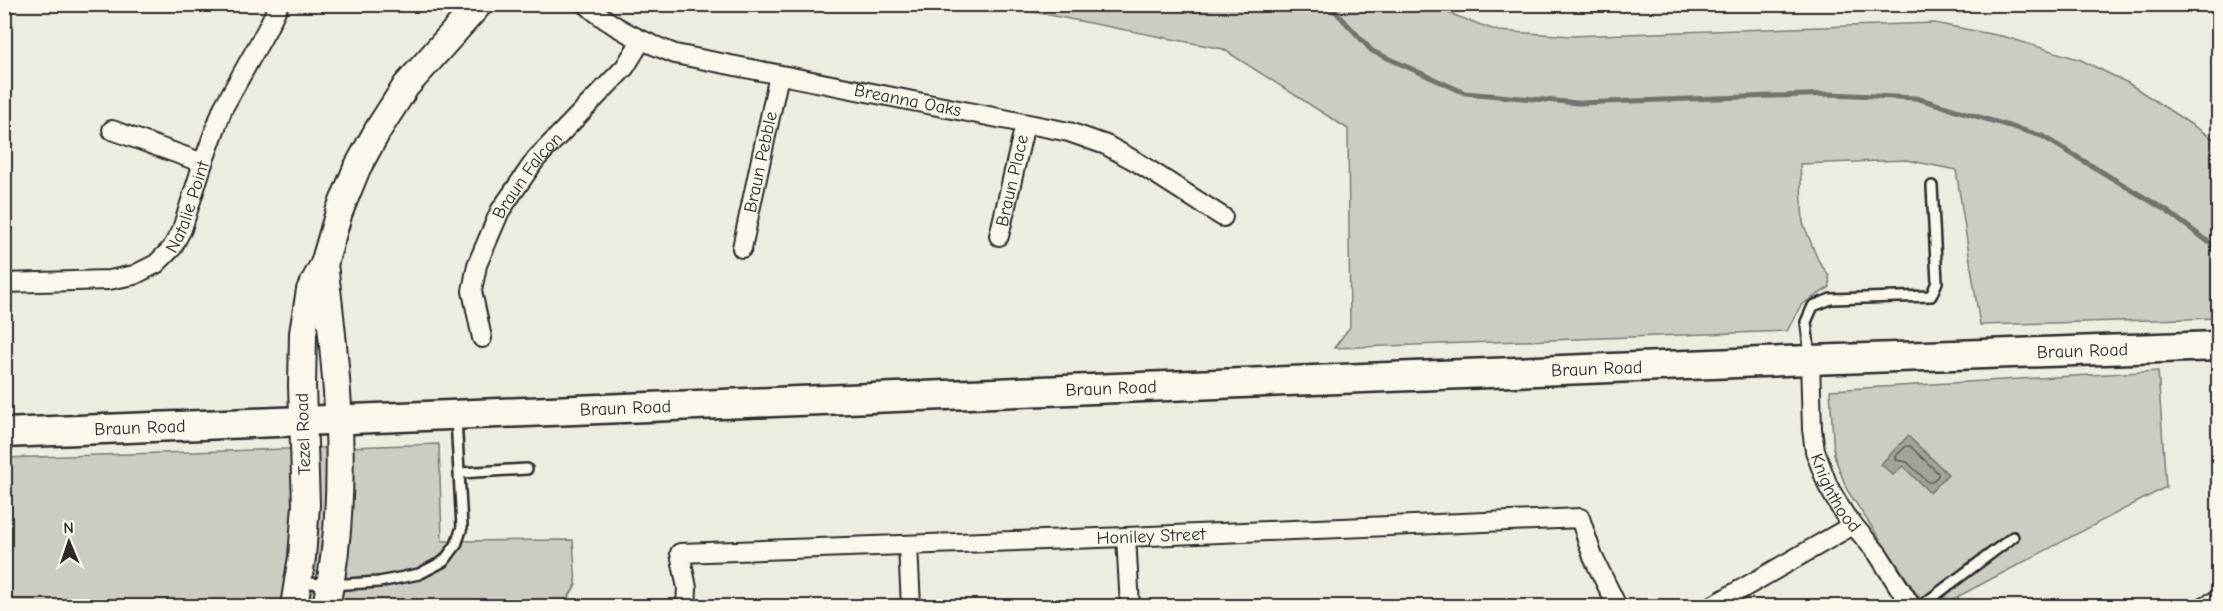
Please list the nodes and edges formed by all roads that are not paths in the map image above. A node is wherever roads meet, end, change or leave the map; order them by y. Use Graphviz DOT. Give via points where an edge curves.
graph roads {
  1 [pos="279,4"];
  2 [pos="479,4"];
  3 [pos="586,4"];
  4 [pos="641,41"];
  5 [pos="779,75"];
  6 [pos="1025,123"];
  7 [pos="112,130"];
  8 [pos="203,163"];
  9 [pos="1932,186"];
  10 [pos="1223,217"];
  11 [pos="999,236"];
  12 [pos="742,248"];
  13 [pos="324,264"];
  14 [pos="4,283"];
  15 [pos="482,338"];
  16 [pos="2218,346"];
  17 [pos="1810,360"];
  18 [pos="456,416"];
  19 [pos="339,421"];
  20 [pos="303,422"];
  21 [pos="4,433"];
  22 [pos="527,469"];
  23 [pos="460,473"];
  24 [pos="1853,525"];
  25 [pos="1126,537"];
  26 [pos="2013,537"];
  27 [pos="909,546"];
  28 [pos="296,594"];
  29 [pos="328,596"];
  30 [pos="2218,600"];
  31 [pos="686,606"];
  32 [pos="911,606"];
  33 [pos="1130,606"];
  34 [pos="1617,606"];
  35 [pos="1712,606"];
  36 [pos="1911,606"];
  37 [pos="1921,606"];
  38 [pos="2205,606"];
  1 -- 8 [label="street, Natalie Point" via="223,108"];
  2 -- 13 [label="main road, Tezel Road" via="406,86 379,128 357,168"];
  3 -- 4 [label="street, Breanna Oaks"];
  4 -- 5 [label="street, Breanna Oaks" via="675,54"];
  4 -- 15 [label="street, Braun Falcon" via="625,67 536,159 500,211 477,265 472,291"];
  5 -- 6 [label="street, Breanna Oaks"];
  5 -- 12 [label="street, Braun Pebble"];
  6 -- 10 [label="street, Breanna Oaks" via="1106,145"];
  6 -- 11 [label="street, Braun Place"];
  7 -- 8 [label="street"];
  8 -- 14 [label="street, Natalie Point" via="183,229 156,264 134,275 109,280"];
  9 -- 17 [label="lane" via="1937,282 1931,296 1830,298 1813,306 1806,322"];
  13 -- 19 [label="main road, Tezel Road"];
  13 -- 20 [label="main road, Tezel Road" via="310,290 303,333"];
  16 -- 17 [label="main road, Braun Road"];
  17 -- 18 [label="main road, Braun Road"];
  17 -- 24 [label="street, Knighthood" via="1815,451 1828,486"];
  18 -- 19 [label="main road, Braun Road"];
  18 -- 23 [label="lane"];
  19 -- 20 [label="main road, Braun Road"];
  19 -- 29 [label="main road, Tezel Road" via="339,512"];
  20 -- 21 [label="main road, Braun Road"];
  20 -- 28 [label="main road, Tezel Road" via="306,505"];
  22 -- 23 [label="lane"];
  23 -- 29 [label="lane" via="462,526 456,545 444,561 419,574"];
  24 -- 35 [label="street"];
  24 -- 36 [label="street, Knighthood" via="1878,554"];
  25 -- 27 [label="street, Honiley Street"];
  25 -- 33 [label="street"];
  25 -- 34 [label="street, Honiley Street" via="1580,518 1593,557"];
  26 -- 37 [label="lane"];
  27 -- 31 [label="street, Honiley Street" via="680,553 687,588"];
  27 -- 32 [label="street"];
  28 -- 29 [label="lane"];
  30 -- 38 [label="street"];
}
